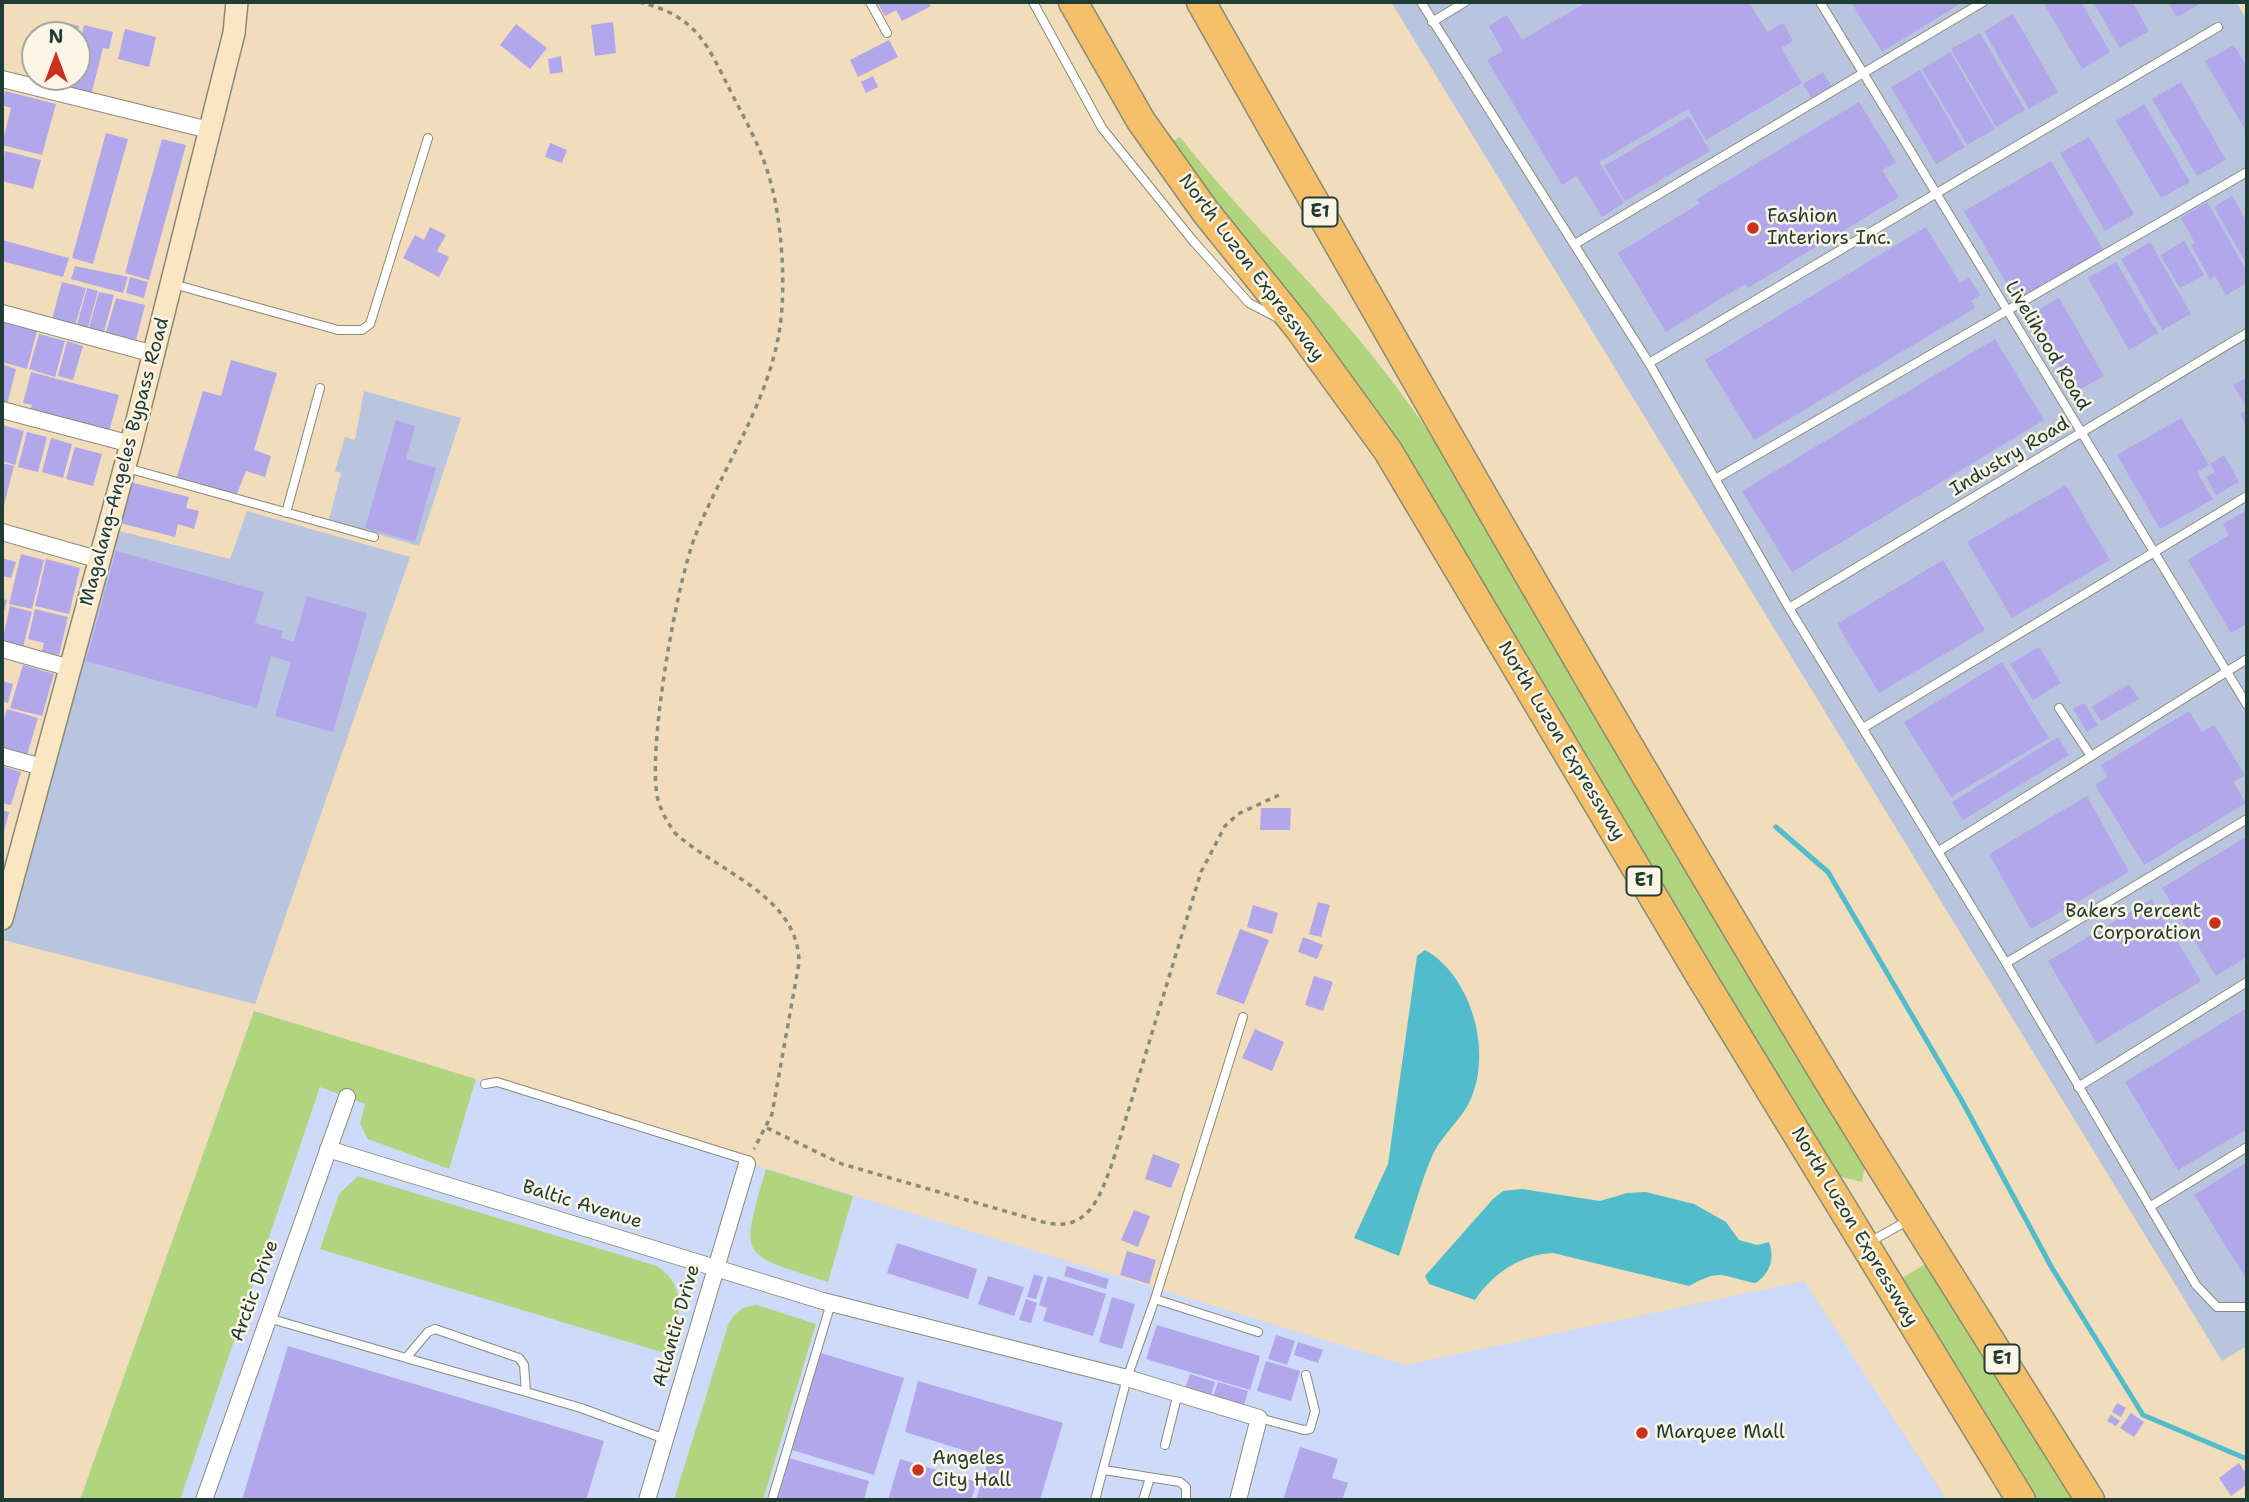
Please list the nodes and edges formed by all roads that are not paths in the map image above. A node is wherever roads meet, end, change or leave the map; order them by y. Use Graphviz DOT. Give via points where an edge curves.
graph roads {
  1 [pos="237,2"];
  2 [pos="870,2"];
  3 [pos="1033,2"];
  4 [pos="1073,2"];
  5 [pos="1201,2"];
  6 [pos="1421,2"];
  7 [pos="1465,2"];
  8 [pos="1820,2"];
  9 [pos="1983,2"];
  10 [pos="1432,22"];
  11 [pos="2218,27"];
  12 [pos="887,33"];
  13 [pos="1864,73"];
  14 [pos="2,79"];
  15 [pos="209,130"];
  16 [pos="428,138"];
  17 [pos="2247,172"];
  18 [pos="1938,193"];
  19 [pos="1575,244"];
  20 [pos="173,284"];
  21 [pos="2007,310"];
  22 [pos="2,313"];
  23 [pos="1297,327"];
  24 [pos="2247,333"];
  25 [pos="154,354"];
  26 [pos="1649,363"];
  27 [pos="320,388"];
  28 [pos="2,410"];
  29 [pos="2081,434"];
  30 [pos="131,444"];
  31 [pos="125,467"];
  32 [pos="1717,478"];
  33 [pos="2247,496"];
  34 [pos="285,513"];
  35 [pos="2,532"];
  36 [pos="374,537"];
  37 [pos="2155,551"];
  38 [pos="100,560"];
  39 [pos="1789,608"];
  40 [pos="2,649"];
  41 [pos="2247,659"];
  42 [pos="70,668"];
  43 [pos="2228,671"];
  44 [pos="2247,705"];
  45 [pos="2059,708"];
  46 [pos="1863,728"];
  47 [pos="2,756"];
  48 [pos="2091,756"];
  49 [pos="42,767"];
  50 [pos="2247,819"];
  51 [pos="1939,850"];
  52 [pos="9,861"];
  53 [pos="2,919"];
  54 [pos="2007,962"];
  55 [pos="2247,982"];
  56 [pos="1243,1017"];
  57 [pos="485,1084"];
  58 [pos="2078,1087"];
  59 [pos="347,1097"];
  60 [pos="2247,1147"];
  61 [pos="328,1149"];
  62 [pos="747,1162"];
  63 [pos="2151,1206"];
  64 [pos="1913,1218"];
  65 [pos="1865,1244"];
  66 [pos="716,1268"];
  67 [pos="1155,1300"];
  68 [pos="827,1302"];
  69 [pos="2247,1307"];
  70 [pos="268,1318"];
  71 [pos="1258,1332"];
  72 [pos="407,1358"];
  73 [pos="1306,1375"];
  74 [pos="1127,1378"];
  75 [pos="526,1392"];
  76 [pos="1178,1393"];
  77 [pos="1259,1418"];
  78 [pos="666,1439"];
  79 [pos="1165,1445"];
  80 [pos="1104,1470"];
  81 [pos="1150,1478"];
  82 [pos="204,1500"];
  83 [pos="647,1500"];
  84 [pos="772,1500"];
  85 [pos="1095,1500"];
  86 [pos="1143,1500"];
  87 [pos="1186,1500"];
  88 [pos="1238,1500"];
  89 [pos="2021,1500"];
  90 [pos="2090,1500"];
  1 -- 15 [label="street, Magalang-Angeles Bypass Road" via="234,33"];
  2 -- 12 [label="lane"];
  3 -- 23 [label="lane" via="1102,128 1194,242 1249,303"];
  4 -- 23 [label="highway, North Luzon Expressway / E1" via="1141,121"];
  5 -- 64 [label="highway, E1" via="1440,423"];
  6 -- 10 [label="lane"];
  7 -- 10 [label="lane"];
  8 -- 13 [label="lane, Livelihood Road"];
  9 -- 13 [label="lane"];
  10 -- 19 [label="lane"];
  11 -- 18 [label="lane"];
  13 -- 18 [label="lane, Livelihood Road"];
  13 -- 19 [label="lane"];
  14 -- 15 [label="street"];
  15 -- 20 [label="street, Magalang-Angeles Bypass Road"];
  16 -- 20 [label="lane" via="370,324 362,330 338,330"];
  17 -- 21 [label="lane"];
  18 -- 21 [label="lane, Livelihood Road"];
  18 -- 26 [label="lane"];
  19 -- 26 [label="lane"];
  20 -- 25 [label="street, Magalang-Angeles Bypass Road"];
  21 -- 29 [label="lane, Livelihood Road"];
  21 -- 32 [label="lane"];
  22 -- 25 [label="street"];
  23 -- 65 [label="highway, North Luzon Expressway / E1" via="1388,451"];
  24 -- 29 [label="lane, Industry Road"];
  25 -- 30 [label="street, Magalang-Angeles Bypass Road"];
  26 -- 32 [label="lane"];
  27 -- 34 [label="lane"];
  28 -- 30 [label="street"];
  29 -- 37 [label="lane, Livelihood Road"];
  29 -- 39 [label="lane, Industry Road"];
  30 -- 31 [label="street, Magalang-Angeles Bypass Road"];
  31 -- 34 [label="lane"];
  31 -- 38 [label="street, Magalang-Angeles Bypass Road"];
  32 -- 39 [label="lane"];
  33 -- 37 [label="lane"];
  34 -- 36 [label="lane"];
  35 -- 38 [label="street"];
  37 -- 43 [label="lane, Livelihood Road"];
  37 -- 46 [label="lane"];
  38 -- 42 [label="street, Magalang-Angeles Bypass Road"];
  39 -- 46 [label="lane"];
  40 -- 42 [label="street"];
  41 -- 43 [label="lane"];
  42 -- 49 [label="street, Magalang-Angeles Bypass Road"];
  43 -- 44 [label="lane, Livelihood Road"];
  43 -- 48 [label="lane"];
  45 -- 48 [label="lane"];
  46 -- 51 [label="lane"];
  47 -- 49 [label="street"];
  48 -- 51 [label="lane"];
  49 -- 52 [label="street, Magalang-Angeles Bypass Road"];
  50 -- 54 [label="lane"];
  51 -- 54 [label="lane"];
  52 -- 53 [label="street, Magalang-Angeles Bypass Road"];
  54 -- 58 [label="lane"];
  55 -- 58 [label="lane"];
  56 -- 67 [label="lane"];
  57 -- 62 [label="lane" via="497,1082"];
  58 -- 63 [label="lane"];
  59 -- 61 [label="street, Arctic Drive"];
  60 -- 63 [label="lane"];
  61 -- 66 [label="street, Baltic Avenue"];
  61 -- 70 [label="street, Arctic Drive"];
  62 -- 66 [label="street, Atlantic Drive"];
  63 -- 69 [label="lane" via="2208,1301 2227,1309"];
  64 -- 65 [label="lane"];
  64 -- 90 [label="highway, E1"];
  65 -- 89 [label="highway, North Luzon Expressway / E1"];
  66 -- 68 [label="street, Baltic Avenue"];
  66 -- 78 [label="street, Atlantic Drive"];
  67 -- 71 [label="lane"];
  67 -- 74 [label="lane"];
  68 -- 74 [label="street, Baltic Avenue"];
  68 -- 84 [label="lane"];
  70 -- 72 [label="lane"];
  70 -- 82 [label="street, Arctic Drive"];
  72 -- 75 [label="lane"];
  72 -- 75 [label="lane" via="435,1329 519,1358 524,1364"];
  73 -- 77 [label="lane" via="1315,1410 1310,1429"];
  74 -- 76 [label="street, Baltic Avenue"];
  74 -- 80 [label="lane"];
  75 -- 78 [label="lane"];
  76 -- 77 [label="street, Baltic Avenue"];
  76 -- 79 [label="lane"];
  77 -- 88 [label="street"];
  78 -- 83 [label="street, Atlantic Drive"];
  80 -- 81 [label="lane"];
  80 -- 85 [label="lane"];
  81 -- 86 [label="lane"];
  81 -- 87 [label="lane" via="1180,1482 1186,1487"];
}
